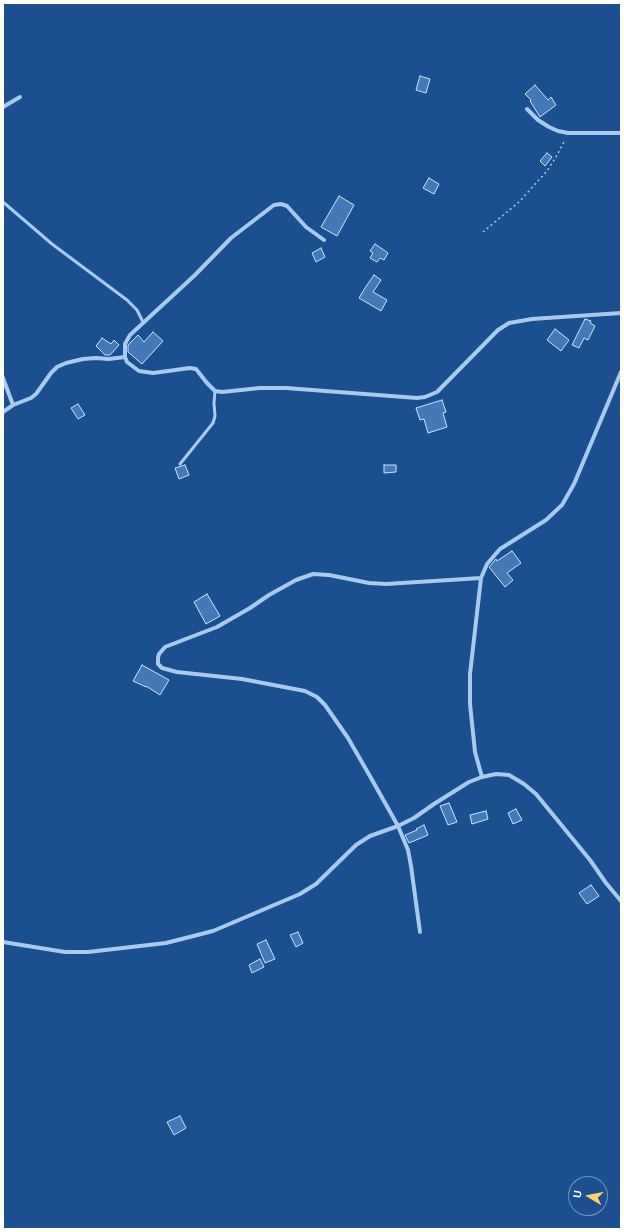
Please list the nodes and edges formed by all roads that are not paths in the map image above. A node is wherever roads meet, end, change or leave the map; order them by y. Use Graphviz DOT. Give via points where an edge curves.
graph roads {
  1 [pos="20,97"];
  2 [pos="3,107"];
  3 [pos="527,110"];
  4 [pos="621,133"];
  5 [pos="3,202"];
  6 [pos="324,240"];
  7 [pos="621,313"];
  8 [pos="143,322"];
  9 [pos="125,357"];
  10 [pos="621,372"];
  11 [pos="3,378"];
  12 [pos="215,391"];
  13 [pos="13,405"];
  14 [pos="3,412"];
  15 [pos="180,464"];
  16 [pos="481,578"];
  17 [pos="482,777"];
  18 [pos="398,826"];
  19 [pos="621,901"];
  20 [pos="420,932"];
  21 [pos="3,942"];
  1 -- 2 [label="street"];
  3 -- 4 [label="street" via="549,127 568,133"];
  5 -- 8 [label="lane" via="52,244 127,300 137,310"];
  6 -- 8 [label="street" via="306,227 287,206 274,205 231,238"];
  7 -- 12 [label="street" via="538,318 509,323 498,330 437,392 425,397 286,388"];
  8 -- 9 [label="street" via="127,340 124,348"];
  9 -- 12 [label="street" via="127,362 139,371 153,373 196,369"];
  9 -- 13 [label="street" via="83,359 66,363 51,373 31,398"];
  10 -- 16 [label="street" via="574,484 562,505 546,520 500,549 487,564"];
  11 -- 13 [label="street"];
  12 -- 15 [label="lane" via="213,423"];
  13 -- 14 [label="street"];
  16 -- 17 [label="street" via="470,674 470,704 475,752"];
  16 -- 18 [label="street" via="386,584 329,574 313,574 276,591 217,627 165,647 159,654 158,664 162,668 274,684 305,691 316,697 329,710 348,738"];
  17 -- 18 [label="street" via="469,782"];
  17 -- 19 [label="street" via="496,774 509,776 536,794"];
  18 -- 20 [label="street" via="408,850"];
  18 -- 21 [label="street" via="370,836 356,845 316,884 300,894 213,931 166,943 88,952 65,952"];
}
